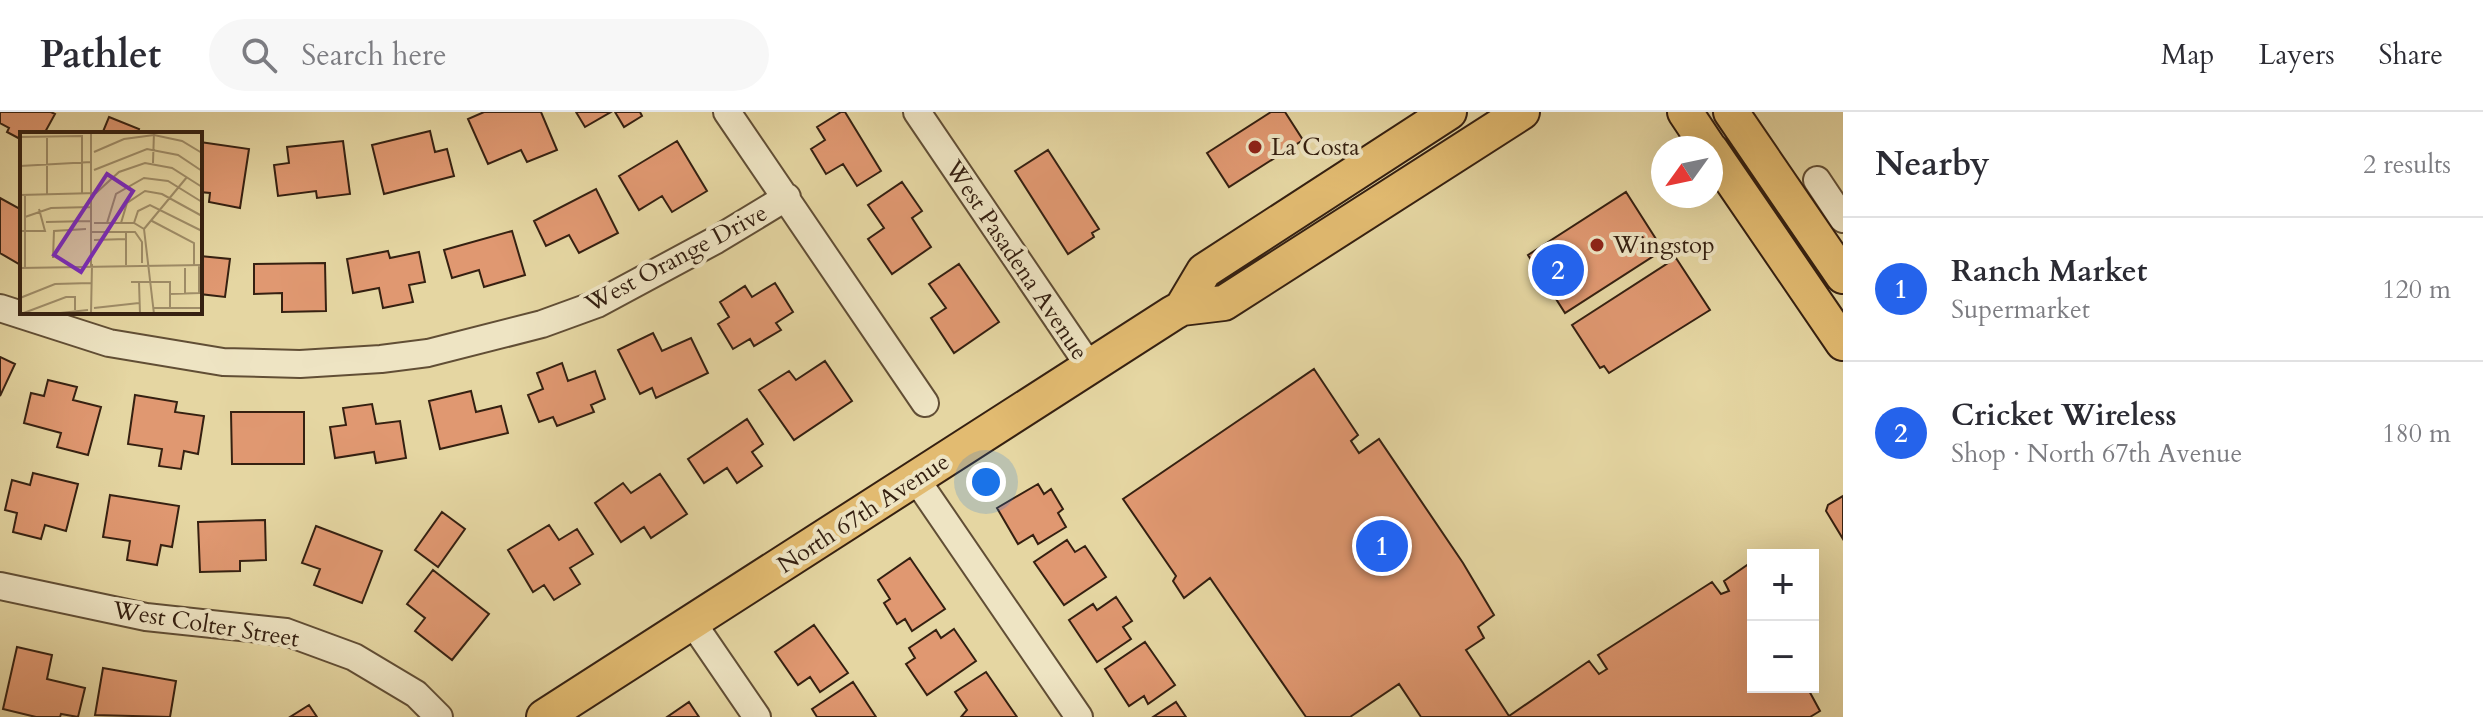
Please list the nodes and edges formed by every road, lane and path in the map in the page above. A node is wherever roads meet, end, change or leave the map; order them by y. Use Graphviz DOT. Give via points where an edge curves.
graph roads {
  1 [pos="727,112"];
  2 [pos="917,112"];
  3 [pos="1449,112"];
  4 [pos="1522,112"];
  5 [pos="1685,112"];
  6 [pos="1731,112"];
  7 [pos="1701,136"];
  8 [pos="1723,168"];
  9 [pos="1817,180"];
  10 [pos="787,197"];
  11 [pos="1843,219"];
  12 [pos="1843,276"];
  13 [pos="0,308"];
  14 [pos="1182,308"];
  15 [pos="1843,343"];
  16 [pos="1090,367"];
  17 [pos="925,403"];
  18 [pos="916,479"];
  19 [pos="0,586"];
  20 [pos="692,622"];
  21 [pos="439,717"];
  22 [pos="544,717"];
  23 [pos="757,717"];
  24 [pos="1079,717"];
  1 -- 10 [label="street"];
  2 -- 16 [label="street, West Pasadena Avenue"];
  3 -- 14 [label="main road, North 67th Avenue" via="1204,271"];
  4 -- 14 [label="main road, North 67th Avenue" via="1224,303"];
  5 -- 7 [label="main road"];
  6 -- 12 [label="main road"];
  8 -- 15 [label="main road"];
  9 -- 11 [label="street"];
  10 -- 13 [label="street, West Orange Drive" via="597,304 428,353 300,364 223,362 109,343"];
  10 -- 17 [label="street"];
  14 -- 16 [label="main road, North 67th Avenue"];
  16 -- 18 [label="main road, North 67th Avenue"];
  18 -- 20 [label="main road, North 67th Avenue"];
  18 -- 24 [label="street"];
  19 -- 21 [label="street, West Colter Street" via="146,617 286,632 354,657 416,694"];
  20 -- 22 [label="main road, North 67th Avenue"];
  20 -- 23 [label="street"];
}
